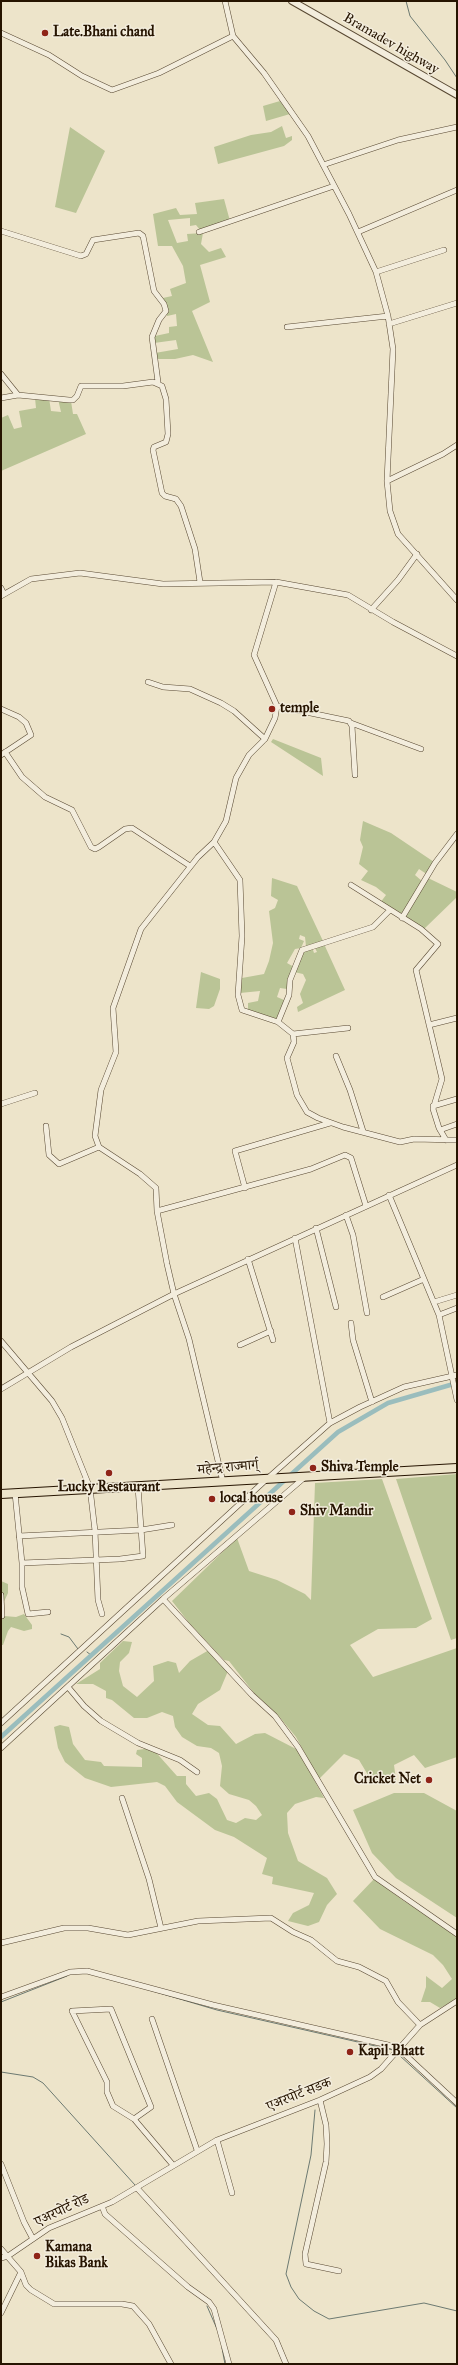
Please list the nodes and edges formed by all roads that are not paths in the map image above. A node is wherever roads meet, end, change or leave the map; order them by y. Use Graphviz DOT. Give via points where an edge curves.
graph roads {
  1 [pos="225,1"];
  2 [pos="292,1"];
  3 [pos="1,33"];
  4 [pos="233,36"];
  5 [pos="457,96"];
  6 [pos="457,127"];
  7 [pos="323,165"];
  8 [pos="334,186"];
  9 [pos="457,190"];
  10 [pos="1,230"];
  11 [pos="199,232"];
  12 [pos="358,232"];
  13 [pos="444,250"];
  14 [pos="376,272"];
  15 [pos="457,303"];
  16 [pos="388,316"];
  17 [pos="389,324"];
  18 [pos="287,327"];
  19 [pos="1,374"];
  20 [pos="158,382"];
  21 [pos="18,395"];
  22 [pos="1,398"];
  23 [pos="457,445"];
  24 [pos="388,481"];
  25 [pos="416,554"];
  26 [pos="200,582"];
  27 [pos="276,582"];
  28 [pos="1,588"];
  29 [pos="2,595"];
  30 [pos="457,600"];
  31 [pos="371,610"];
  32 [pos="457,656"];
  33 [pos="148,682"];
  34 [pos="277,706"];
  35 [pos="1,709"];
  36 [pos="350,723"];
  37 [pos="265,739"];
  38 [pos="421,749"];
  39 [pos="3,754"];
  40 [pos="356,775"];
  41 [pos="457,834"];
  42 [pos="214,842"];
  43 [pos="190,866"];
  44 [pos="351,885"];
  45 [pos="390,910"];
  46 [pos="402,918"];
  47 [pos="457,1018"];
  48 [pos="278,1022"];
  49 [pos="429,1025"];
  50 [pos="348,1028"];
  51 [pos="293,1034"];
  52 [pos="336,1056"];
  53 [pos="34,1093"];
  54 [pos="457,1099"];
  55 [pos="1,1104"];
  56 [pos="433,1106"];
  57 [pos="330,1123"];
  58 [pos="457,1124"];
  59 [pos="46,1126"];
  60 [pos="440,1130"];
  61 [pos="363,1131"];
  62 [pos="446,1140"];
  63 [pos="457,1140"];
  64 [pos="99,1147"];
  65 [pos="457,1166"];
  66 [pos="246,1188"];
  67 [pos="389,1195"];
  68 [pos="366,1206"];
  69 [pos="157,1211"];
  70 [pos="346,1215"];
  71 [pos="316,1228"];
  72 [pos="295,1238"];
  73 [pos="248,1259"];
  74 [pos="424,1279"];
  75 [pos="174,1294"];
  76 [pos="457,1295"];
  77 [pos="383,1297"];
  78 [pos="434,1302"];
  79 [pos="336,1307"];
  80 [pos="457,1308"];
  81 [pos="366,1313"];
  82 [pos="439,1315"];
  83 [pos="351,1323"];
  84 [pos="271,1331"];
  85 [pos="273,1340"];
  86 [pos="1,1341"];
  87 [pos="240,1345"];
  88 [pos="26,1373"];
  89 [pos="455,1377"];
  90 [pos="1,1389"];
  91 [pos="457,1400"];
  92 [pos="372,1402"];
  93 [pos="330,1423"];
  94 [pos="457,1468"];
  95 [pos="303,1476"];
  96 [pos="272,1477"];
  97 [pos="223,1482"];
  98 [pos="90,1488"];
  99 [pos="138,1488"];
  100 [pos="15,1493"];
  101 [pos="1,1494"];
  102 [pos="172,1525"];
  103 [pos="141,1530"];
  104 [pos="95,1531"];
  105 [pos="19,1536"];
  106 [pos="97,1559"];
  107 [pos="22,1563"];
  108 [pos="1,1594"];
  109 [pos="164,1599"];
  110 [pos="48,1612"];
  111 [pos="102,1614"];
  112 [pos="2,1616"];
  113 [pos="68,1686"];
  114 [pos="1,1723"];
  115 [pos="1,1748"];
  116 [pos="197,1772"];
  117 [pos="122,1798"];
  118 [pos="161,1928"];
  119 [pos="457,1934"];
  120 [pos="1,1943"];
  121 [pos="1,1997"];
  122 [pos="457,2001"];
  123 [pos="152,2019"];
  124 [pos="420,2025"];
  125 [pos="399,2048"];
  126 [pos="320,2100"];
  127 [pos="457,2103"];
  128 [pos="134,2120"];
  129 [pos="217,2140"];
  130 [pos="197,2150"];
  131 [pos="1,2164"];
  132 [pos="173,2165"];
  133 [pos="136,2188"];
  134 [pos="232,2193"];
  135 [pos="102,2206"];
  136 [pos="33,2239"];
  137 [pos="1,2249"];
  138 [pos="8,2256"];
  139 [pos="1,2258"];
  140 [pos="339,2270"];
  141 [pos="21,2272"];
  142 [pos="1,2313"];
  143 [pos="171,2364"];
  144 [pos="229,2364"];
  145 [pos="286,2364"];
  1 -- 4 [label="street"];
  2 -- 5 [label="street, Bramadev highway"];
  3 -- 4 [label="street" via="112,90 159,73"];
  4 -- 7 [label="street" via="264,72 308,136"];
  6 -- 7 [label="street" via="398,140"];
  7 -- 8 [label="street"];
  8 -- 11 [label="street"];
  8 -- 12 [label="street"];
  9 -- 12 [label="street"];
  10 -- 20 [label="street" via="81,256 86,254 93,240 139,233 143,236 154,291 164,304 166,312 159,320 152,337"];
  12 -- 14 [label="street"];
  13 -- 14 [label="street"];
  14 -- 16 [label="street"];
  15 -- 17 [label="street"];
  16 -- 17 [label="street"];
  16 -- 18 [label="street"];
  17 -- 24 [label="street" via="393,349"];
  19 -- 21 [label="street"];
  20 -- 21 [label="street" via="81,386 73,400"];
  20 -- 26 [label="street" via="166,399 168,418 166,442 154,447 153,450 160,489 166,496 176,499 181,506 196,550"];
  21 -- 22 [label="street"];
  23 -- 24 [label="street"];
  24 -- 25 [label="street" via="390,511 398,534"];
  25 -- 30 [label="street"];
  25 -- 31 [label="street" via="398,580"];
  26 -- 27 [label="street"];
  26 -- 29 [label="street" via="164,584 80,573 31,579"];
  27 -- 31 [label="street" via="348,595"];
  27 -- 34 [label="street" via="254,655"];
  28 -- 29 [label="street"];
  31 -- 32 [label="street"];
  33 -- 37 [label="street" via="163,687 190,689 221,704 234,711"];
  34 -- 36 [label="street"];
  34 -- 37 [label="street" via="275,718"];
  35 -- 39 [label="street" via="26,723 31,735"];
  36 -- 38 [label="street"];
  36 -- 40 [label="street"];
  37 -- 42 [label="street" via="248,755 236,778 226,821"];
  39 -- 43 [label="street" via="22,777 45,797 72,810 91,847 95,849 125,829 132,828"];
  41 -- 46 [label="street" via="435,863"];
  42 -- 43 [label="street"];
  42 -- 48 [label="street" via="240,880 242,936 238,995 242,1010"];
  43 -- 64 [label="street" via="141,929 123,974 113,1008 116,1052 104,1077 98,1104 95,1136"];
  44 -- 45 [label="street"];
  45 -- 46 [label="street"];
  45 -- 48 [label="street" via="373,927 302,950"];
  46 -- 49 [label="street" via="421,929 438,944 416,970"];
  47 -- 49 [label="street"];
  48 -- 51 [label="street"];
  49 -- 56 [label="street" via="442,1079"];
  50 -- 51 [label="street"];
  51 -- 57 [label="street" via="294,1042 287,1058 297,1095 307,1112"];
  52 -- 61 [label="street"];
  53 -- 55 [label="street"];
  54 -- 56 [label="street"];
  56 -- 60 [label="street"];
  57 -- 61 [label="street"];
  57 -- 66 [label="street" via="236,1151"];
  58 -- 60 [label="street"];
  59 -- 64 [label="street" via="49,1155 59,1164"];
  60 -- 62 [label="street"];
  61 -- 62 [label="street" via="400,1142 414,1139"];
  62 -- 63 [label="street"];
  64 -- 69 [label="street" via="140,1174 156,1188"];
  65 -- 67 [label="street"];
  66 -- 68 [label="street" via="311,1169 345,1155 351,1158"];
  66 -- 69 [label="street"];
  67 -- 68 [label="street"];
  67 -- 74 [label="street"];
  68 -- 70 [label="street"];
  69 -- 75 [label="street"];
  70 -- 71 [label="street"];
  70 -- 81 [label="street" via="353,1235"];
  71 -- 72 [label="street"];
  71 -- 79 [label="street"];
  72 -- 73 [label="street"];
  72 -- 93 [label="street"];
  73 -- 75 [label="street"];
  73 -- 84 [label="street"];
  74 -- 77 [label="street"];
  74 -- 78 [label="street"];
  75 -- 88 [label="street" via="70,1347"];
  75 -- 97 [label="street" via="189,1339"];
  76 -- 78 [label="street"];
  78 -- 82 [label="street"];
  80 -- 82 [label="street"];
  82 -- 89 [label="street"];
  83 -- 92 [label="street" via="353,1340"];
  84 -- 85 [label="street"];
  84 -- 87 [label="street"];
  86 -- 88 [label="street"];
  88 -- 90 [label="street"];
  88 -- 98 [label="street" via="52,1401 62,1418"];
  89 -- 91 [label="street"];
  89 -- 92 [label="street" via="404,1387"];
  92 -- 93 [label="street"];
  93 -- 96 [label="street"];
  94 -- 95 [label="highway, महेन्द्र राज्मार्ग्"];
  95 -- 96 [label="highway, महेन्द्र राज्मार्ग्"];
  95 -- 109 [label="street"];
  96 -- 97 [label="highway, महेन्द्र राज्मार्ग्"];
  96 -- 114 [label="street"];
  97 -- 99 [label="highway, महेन्द्र राज्मार्ग्"];
  98 -- 99 [label="highway, महेन्द्र राज्मार्ग्"];
  98 -- 100 [label="highway, महेन्द्र राज्मार्ग्"];
  98 -- 104 [label="street"];
  99 -- 103 [label="street"];
  100 -- 101 [label="highway, महेन्द्र राज्मार्ग्"];
  100 -- 105 [label="street"];
  102 -- 103 [label="street"];
  103 -- 104 [label="street"];
  103 -- 106 [label="street" via="143,1556"];
  104 -- 105 [label="street"];
  104 -- 106 [label="street"];
  105 -- 107 [label="street"];
  106 -- 107 [label="street"];
  106 -- 111 [label="street" via="98,1600"];
  107 -- 110 [label="street" via="22,1587 28,1614"];
  108 -- 112 [label="street"];
  109 -- 113 [label="street"];
  109 -- 119 [label="street" via="252,1695 275,1716 298,1747 375,1877"];
  113 -- 115 [label="street"];
  113 -- 116 [label="street" via="84,1706 101,1721 138,1743 180,1760"];
  117 -- 118 [label="street" via="149,1879"];
  118 -- 120 [label="street" via="128,1935 88,1928 64,1928"];
  118 -- 124 [label="street" via="198,1921 271,1918 292,1932 311,1940 337,1961 359,1967 386,1981 398,2002"];
  121 -- 125 [label="street" via="70,1972 87,1971 213,2005"];
  122 -- 124 [label="street, एअरपोर्ट सडक"];
  123 -- 130 [label="street"];
  124 -- 125 [label="street, एअरपोर्ट सडक"];
  125 -- 126 [label="street, एअरपोर्ट सडक" via="381,2069 370,2077"];
  125 -- 127 [label="street"];
  126 -- 129 [label="street, एअरपोर्ट सडक"];
  126 -- 140 [label="street" via="326,2125 326,2162 305,2254 306,2264"];
  128 -- 128 [label="street" via="113,2106 107,2092 107,2082 72,2010 111,2009 151,2108"];
  128 -- 132 [label="street"];
  129 -- 130 [label="street, एअरपोर्ट सडक"];
  129 -- 134 [label="street"];
  130 -- 132 [label="street, एअरपोर्ट सडक"];
  131 -- 136 [label="street"];
  132 -- 133 [label="street, एअरपोर्ट सडक"];
  133 -- 135 [label="street, एअरपोर्ट रोड"];
  133 -- 145 [label="street" via="276,2340"];
  135 -- 136 [label="street, एअरपोर्ट रोड" via="49,2228"];
  135 -- 144 [label="street" via="105,2214 208,2302 214,2310"];
  136 -- 138 [label="street, एअरपोर्ट रोड"];
  137 -- 138 [label="street"];
  138 -- 139 [label="street, एअरपोर्ट रोड"];
  138 -- 141 [label="street"];
  141 -- 142 [label="street"];
  141 -- 143 [label="street" via="31,2290 54,2304 133,2306 149,2324"];
}
